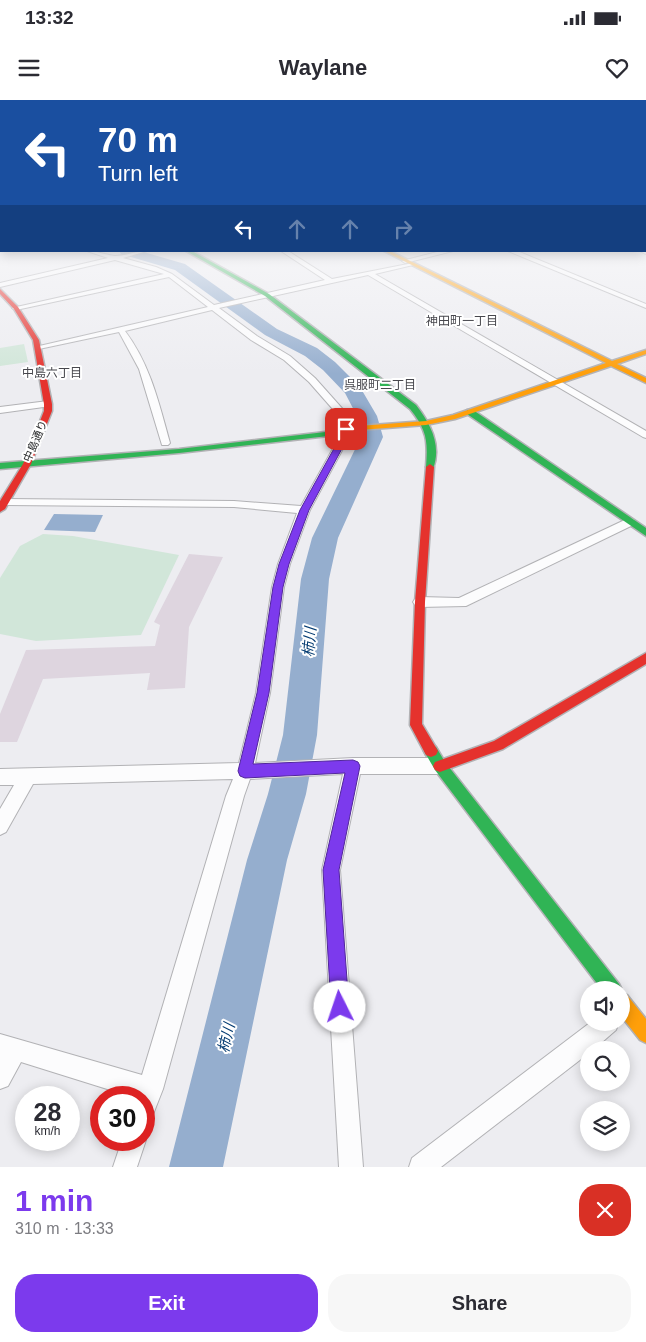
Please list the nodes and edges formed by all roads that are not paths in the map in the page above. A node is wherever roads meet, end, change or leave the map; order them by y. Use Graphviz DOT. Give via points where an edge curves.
graph roads {
  1 [pos="44,275"];
  2 [pos="170,275"];
  3 [pos="232,275"];
  4 [pos="321,275"];
  5 [pos="360,275"];
  6 [pos="372,275"];
  7 [pos="433,275"];
  8 [pos="569,275"];
  9 [pos="331,281"];
  10 [pos="0,285"];
  11 [pos="0,291"];
  12 [pos="267,294"];
  13 [pos="217,306"];
  14 [pos="646,306"];
  15 [pos="16,308"];
  16 [pos="121,330"];
  17 [pos="39,347"];
  18 [pos="646,352"];
  19 [pos="610,364"];
  20 [pos="646,381"];
  21 [pos="555,382"];
  22 [pos="48,404"];
  23 [pos="0,410"];
  24 [pos="470,412"];
  25 [pos="426,423"];
  26 [pos="349,429"];
  27 [pos="646,435"];
  28 [pos="165,443"];
  29 [pos="0,458"];
  30 [pos="28,460"];
  31 [pos="0,466"];
  32 [pos="2,506"];
  33 [pos="304,510"];
  34 [pos="629,522"];
  35 [pos="646,533"];
  36 [pos="420,602"];
  37 [pos="646,658"];
  38 [pos="353,766"];
  39 [pos="440,766"];
  40 [pos="245,771"];
  41 [pos="28,776"];
  42 [pos="0,777"];
  43 [pos="0,826"];
  44 [pos="606,981"];
  45 [pos="630,1015"];
  46 [pos="598,1031"];
  47 [pos="646,1034"];
  48 [pos="8,1047"];
  49 [pos="0,1078"];
  50 [pos="112,1086"];
  51 [pos="151,1086"];
  52 [pos="130,1151"];
  53 [pos="125,1167"];
  54 [pos="351,1167"];
  55 [pos="421,1167"];
  1 -- 10 [label="street"];
  2 -- 13 [label="street"];
  2 -- 15 [label="street"];
  3 -- 12 [label="main road"];
  4 -- 9 [label="street"];
  5 -- 9 [label="street"];
  6 -- 21 [label="street"];
  7 -- 19 [label="main road"];
  8 -- 14 [label="street"];
  9 -- 12 [label="street"];
  11 -- 15 [label="main road, 中島通り"];
  12 -- 13 [label="street"];
  12 -- 25 [label="main road" via="413,407"];
  13 -- 16 [label="street"];
  13 -- 26 [label="street" via="254,338 287,358 312,380 342,415"];
  15 -- 17 [label="main road, 中島通り"];
  16 -- 17 [label="street"];
  16 -- 28 [label="street" via="129,340 152,396"];
  17 -- 22 [label="main road, 中島通り"];
  18 -- 19 [label="main road"];
  19 -- 20 [label="main road"];
  19 -- 21 [label="main road"];
  21 -- 24 [label="main road"];
  21 -- 27 [label="street"];
  22 -- 23 [label="street"];
  22 -- 30 [label="main road, 中島通り"];
  24 -- 25 [label="main road"];
  24 -- 34 [label="main road"];
  25 -- 26 [label="main road"];
  25 -- 36 [label="main road" via="432,439"];
  26 -- 28 [label="main road" via="326,427"];
  26 -- 30 [label="main road" via="328,435 179,451"];
  26 -- 33 [label="street"];
  28 -- 30 [label="main road"];
  29 -- 30 [label="main road"];
  30 -- 31 [label="main road"];
  30 -- 32 [label="main road, 中島通り"];
  32 -- 33 [label="street" via="234,504"];
  33 -- 40 [label="street" via="278,587 263,693"];
  34 -- 35 [label="main road"];
  34 -- 36 [label="street" via="461,603"];
  36 -- 39 [label="main road" via="416,725"];
  37 -- 39 [label="main road" via="498,745"];
  38 -- 39 [label="street"];
  38 -- 40 [label="street"];
  38 -- 54 [label="street" via="331,870"];
  39 -- 44 [label="main road"];
  40 -- 41 [label="street"];
  40 -- 51 [label="street"];
  41 -- 42 [label="street"];
  41 -- 43 [label="street"];
  45 -- 47 [label="main road"];
  46 -- 55 [label="street"];
  48 -- 49 [label="street"];
  48 -- 50 [label="street"];
  52 -- 53 [label="street"];
}
